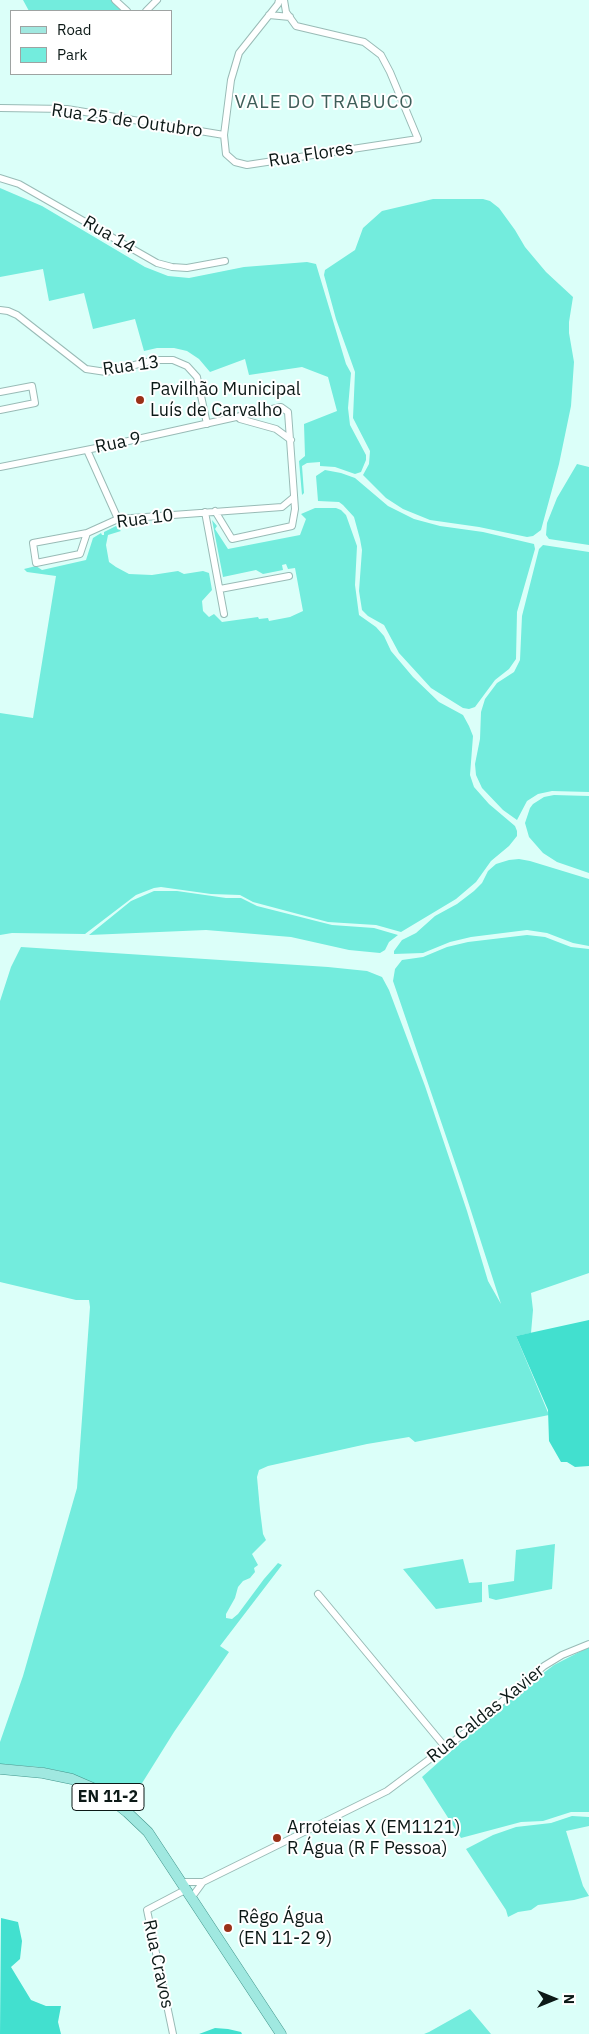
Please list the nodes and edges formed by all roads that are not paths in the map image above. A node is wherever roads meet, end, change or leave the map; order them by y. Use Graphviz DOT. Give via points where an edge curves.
graph roads {
  1 [pos="115,0"];
  2 [pos="157,0"];
  3 [pos="279,0"];
  4 [pos="284,0"];
  5 [pos="126,10"];
  6 [pos="147,10"];
  7 [pos="269,15"];
  8 [pos="290,17"];
  9 [pos="0,108"];
  10 [pos="224,135"];
  11 [pos="0,178"];
  12 [pos="225,261"];
  13 [pos="0,310"];
  14 [pos="0,392"];
  15 [pos="0,410"];
  16 [pos="236,418"];
  17 [pos="207,424"];
  18 [pos="291,440"];
  19 [pos="87,450"];
  20 [pos="0,467"];
  21 [pos="294,497"];
  22 [pos="215,511"];
  23 [pos="205,512"];
  24 [pos="118,519"];
  25 [pos="87,533"];
  26 [pos="289,576"];
  27 [pos="220,589"];
  28 [pos="224,614"];
  29 [pos="318,1594"];
  30 [pos="589,1644"];
  31 [pos="446,1748"];
  32 [pos="0,1769"];
  33 [pos="203,1882"];
  34 [pos="187,1890"];
  35 [pos="173,2034"];
  36 [pos="281,2034"];
  1 -- 5 [label="street"];
  2 -- 6 [label="street"];
  3 -- 7 [label="street"];
  4 -- 8 [label="street"];
  7 -- 8 [label="street"];
  7 -- 10 [label="street" via="239,53 231,80"];
  8 -- 10 [label="street, Rua Flores" via="296,26 364,42 381,55 418,139 247,165 235,162 226,154"];
  9 -- 10 [label="street, Rua 25 de Outubro" via="67,109"];
  11 -- 12 [label="street, Rua 14" via="20,184 157,262 187,268"];
  13 -- 17 [label="street, Rua 13" via="18,315 86,369 106,372 155,360 173,360 187,366 197,377"];
  14 -- 15 [label="street" via="32,386 35,403"];
  16 -- 17 [label="street, Rua 9"];
  16 -- 18 [label="street, Rua 9" via="276,429"];
  16 -- 18 [label="street, Rua 9" via="281,407 288,412"];
  17 -- 19 [label="street, Rua 9"];
  18 -- 21 [label="street"];
  19 -- 20 [label="street, Rua 9"];
  19 -- 24 [label="street"];
  21 -- 22 [label="street, Rua 10" via="282,507"];
  21 -- 22 [label="street" via="292,526 232,539"];
  22 -- 23 [label="street, Rua 10"];
  23 -- 24 [label="street, Rua 10"];
  23 -- 27 [label="street"];
  24 -- 25 [label="street, Rua 10"];
  25 -- 25 [label="street, Rua 10" via="80,554 36,563 33,543"];
  26 -- 27 [label="street"];
  27 -- 28 [label="street"];
  29 -- 31 [label="street"];
  30 -- 31 [label="street, Rua Caldas Xavier" via="544,1666"];
  31 -- 33 [label="street, Rua Caldas Xavier" via="387,1792"];
  32 -- 34 [label="main road, EN 11-2" via="72,1779 102,1792 148,1832"];
  33 -- 34 [label="street"];
  33 -- 34 [label="street"];
  34 -- 35 [label="street, Rua Cravos" via="147,1910"];
  34 -- 36 [label="main road, EN 11-2"];
}
